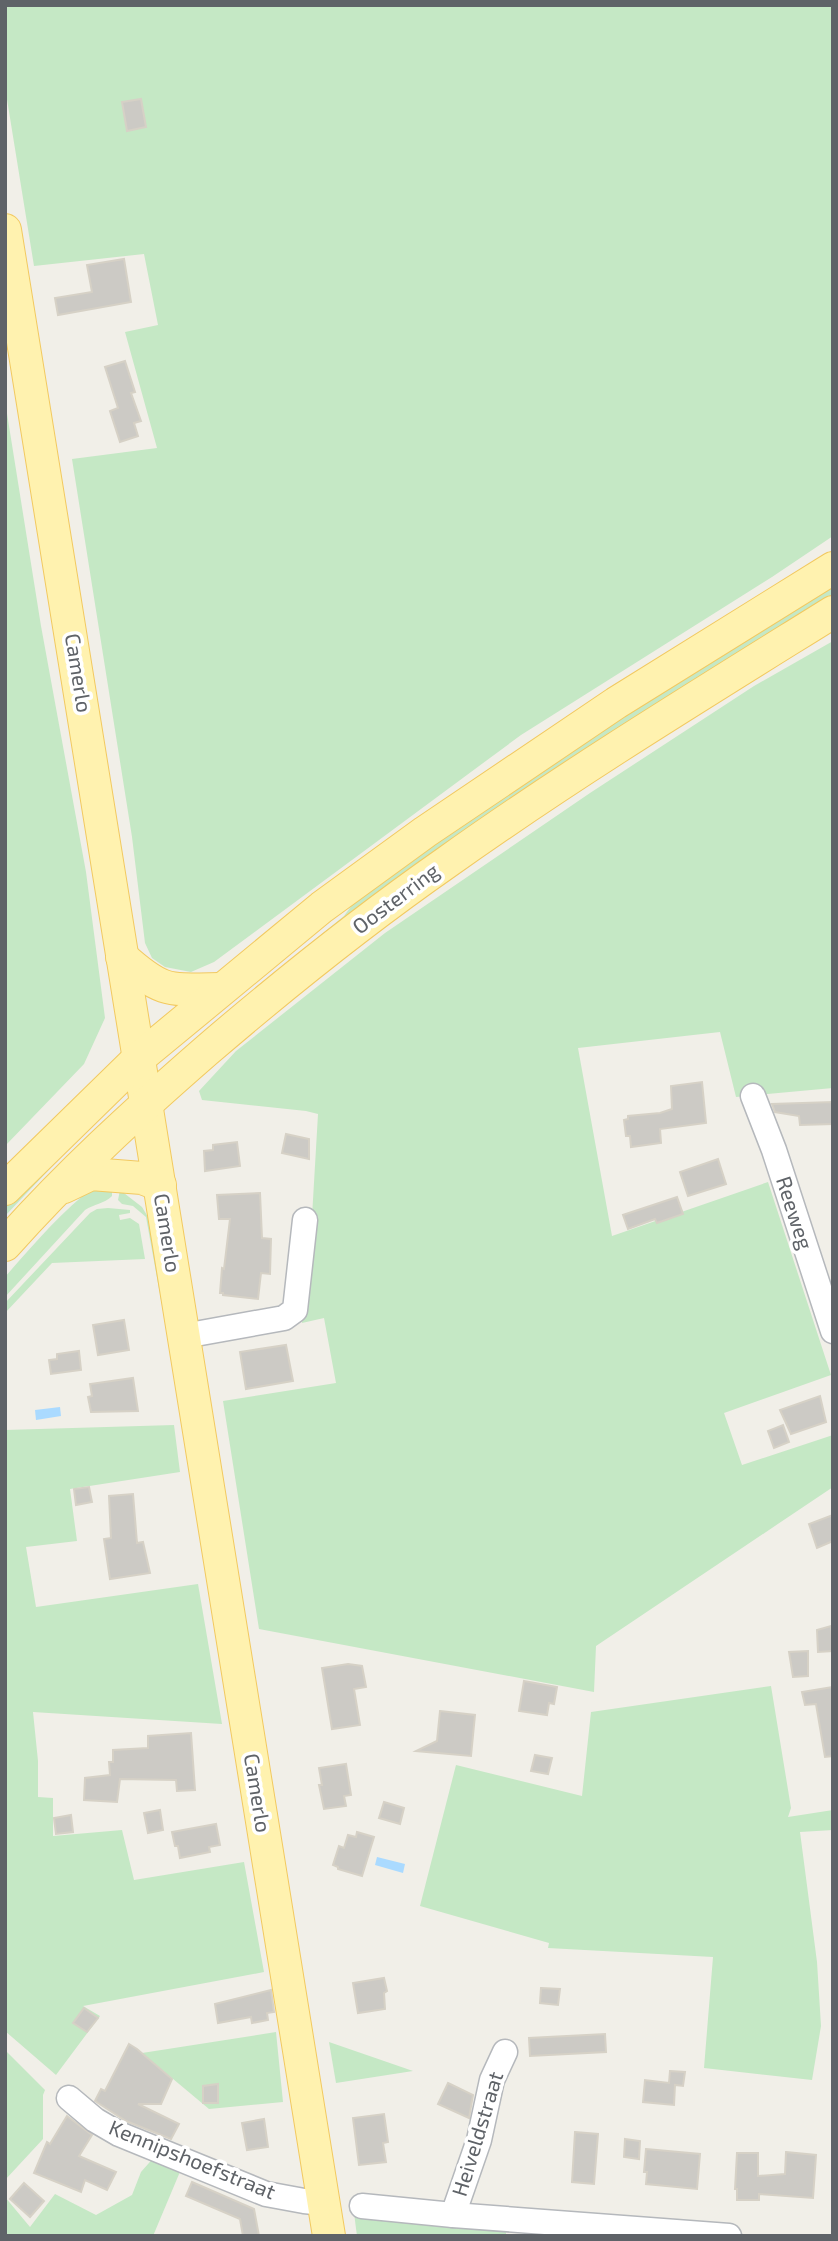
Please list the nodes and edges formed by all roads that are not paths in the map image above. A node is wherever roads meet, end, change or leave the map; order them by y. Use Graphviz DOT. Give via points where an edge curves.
graph roads {
  1 [pos="5,230"];
  2 [pos="833,568"];
  3 [pos="833,612"];
  4 [pos="122,957"];
  5 [pos="220,989"];
  6 [pos="138,1059"];
  7 [pos="753,1096"];
  8 [pos="146,1104"];
  9 [pos="160,1185"];
  10 [pos="5,1189"];
  11 [pos="58,1189"];
  12 [pos="305,1220"];
  13 [pos="5,1245"];
  14 [pos="833,1331"];
  15 [pos="184,1336"];
  16 [pos="505,2052"];
  17 [pos="69,2098"];
  18 [pos="324,2203"];
  19 [pos="362,2206"];
  20 [pos="453,2215"];
  21 [pos="329,2236"];
  22 [pos="729,2236"];
  1 -- 4 [label="main road, Camerlo"];
  2 -- 5 [label="main road, Oosterring" via="616,703 425,832"];
  3 -- 8 [label="main road, Oosterring" via="651,725 447,861 326,952"];
  4 -- 5 [label="main road" via="165,989"];
  4 -- 6 [label="main road, Camerlo"];
  5 -- 6 [label="main road, Oosterring"];
  6 -- 8 [label="main road, Camerlo"];
  6 -- 10 [label="main road, Oosterring"];
  7 -- 14 [label="street, Reeweg"];
  8 -- 9 [label="main road, Camerlo"];
  8 -- 11 [label="main road, Oosterring"];
  9 -- 11 [label="main road" via="142,1178 91,1174"];
  9 -- 15 [label="main road, Camerlo"];
  11 -- 13 [label="main road, Oosterring"];
  12 -- 15 [label="street" via="295,1310 284,1318"];
  15 -- 18 [label="main road, Camerlo"];
  16 -- 20 [label="street, Heiveldstraat" via="492,2080 479,2140"];
  17 -- 18 [label="street, Kennipshoefstraat" via="119,2134 266,2194"];
  18 -- 21 [label="main road, Camerlo"];
  19 -- 20 [label="street"];
  20 -- 22 [label="street"];
}
